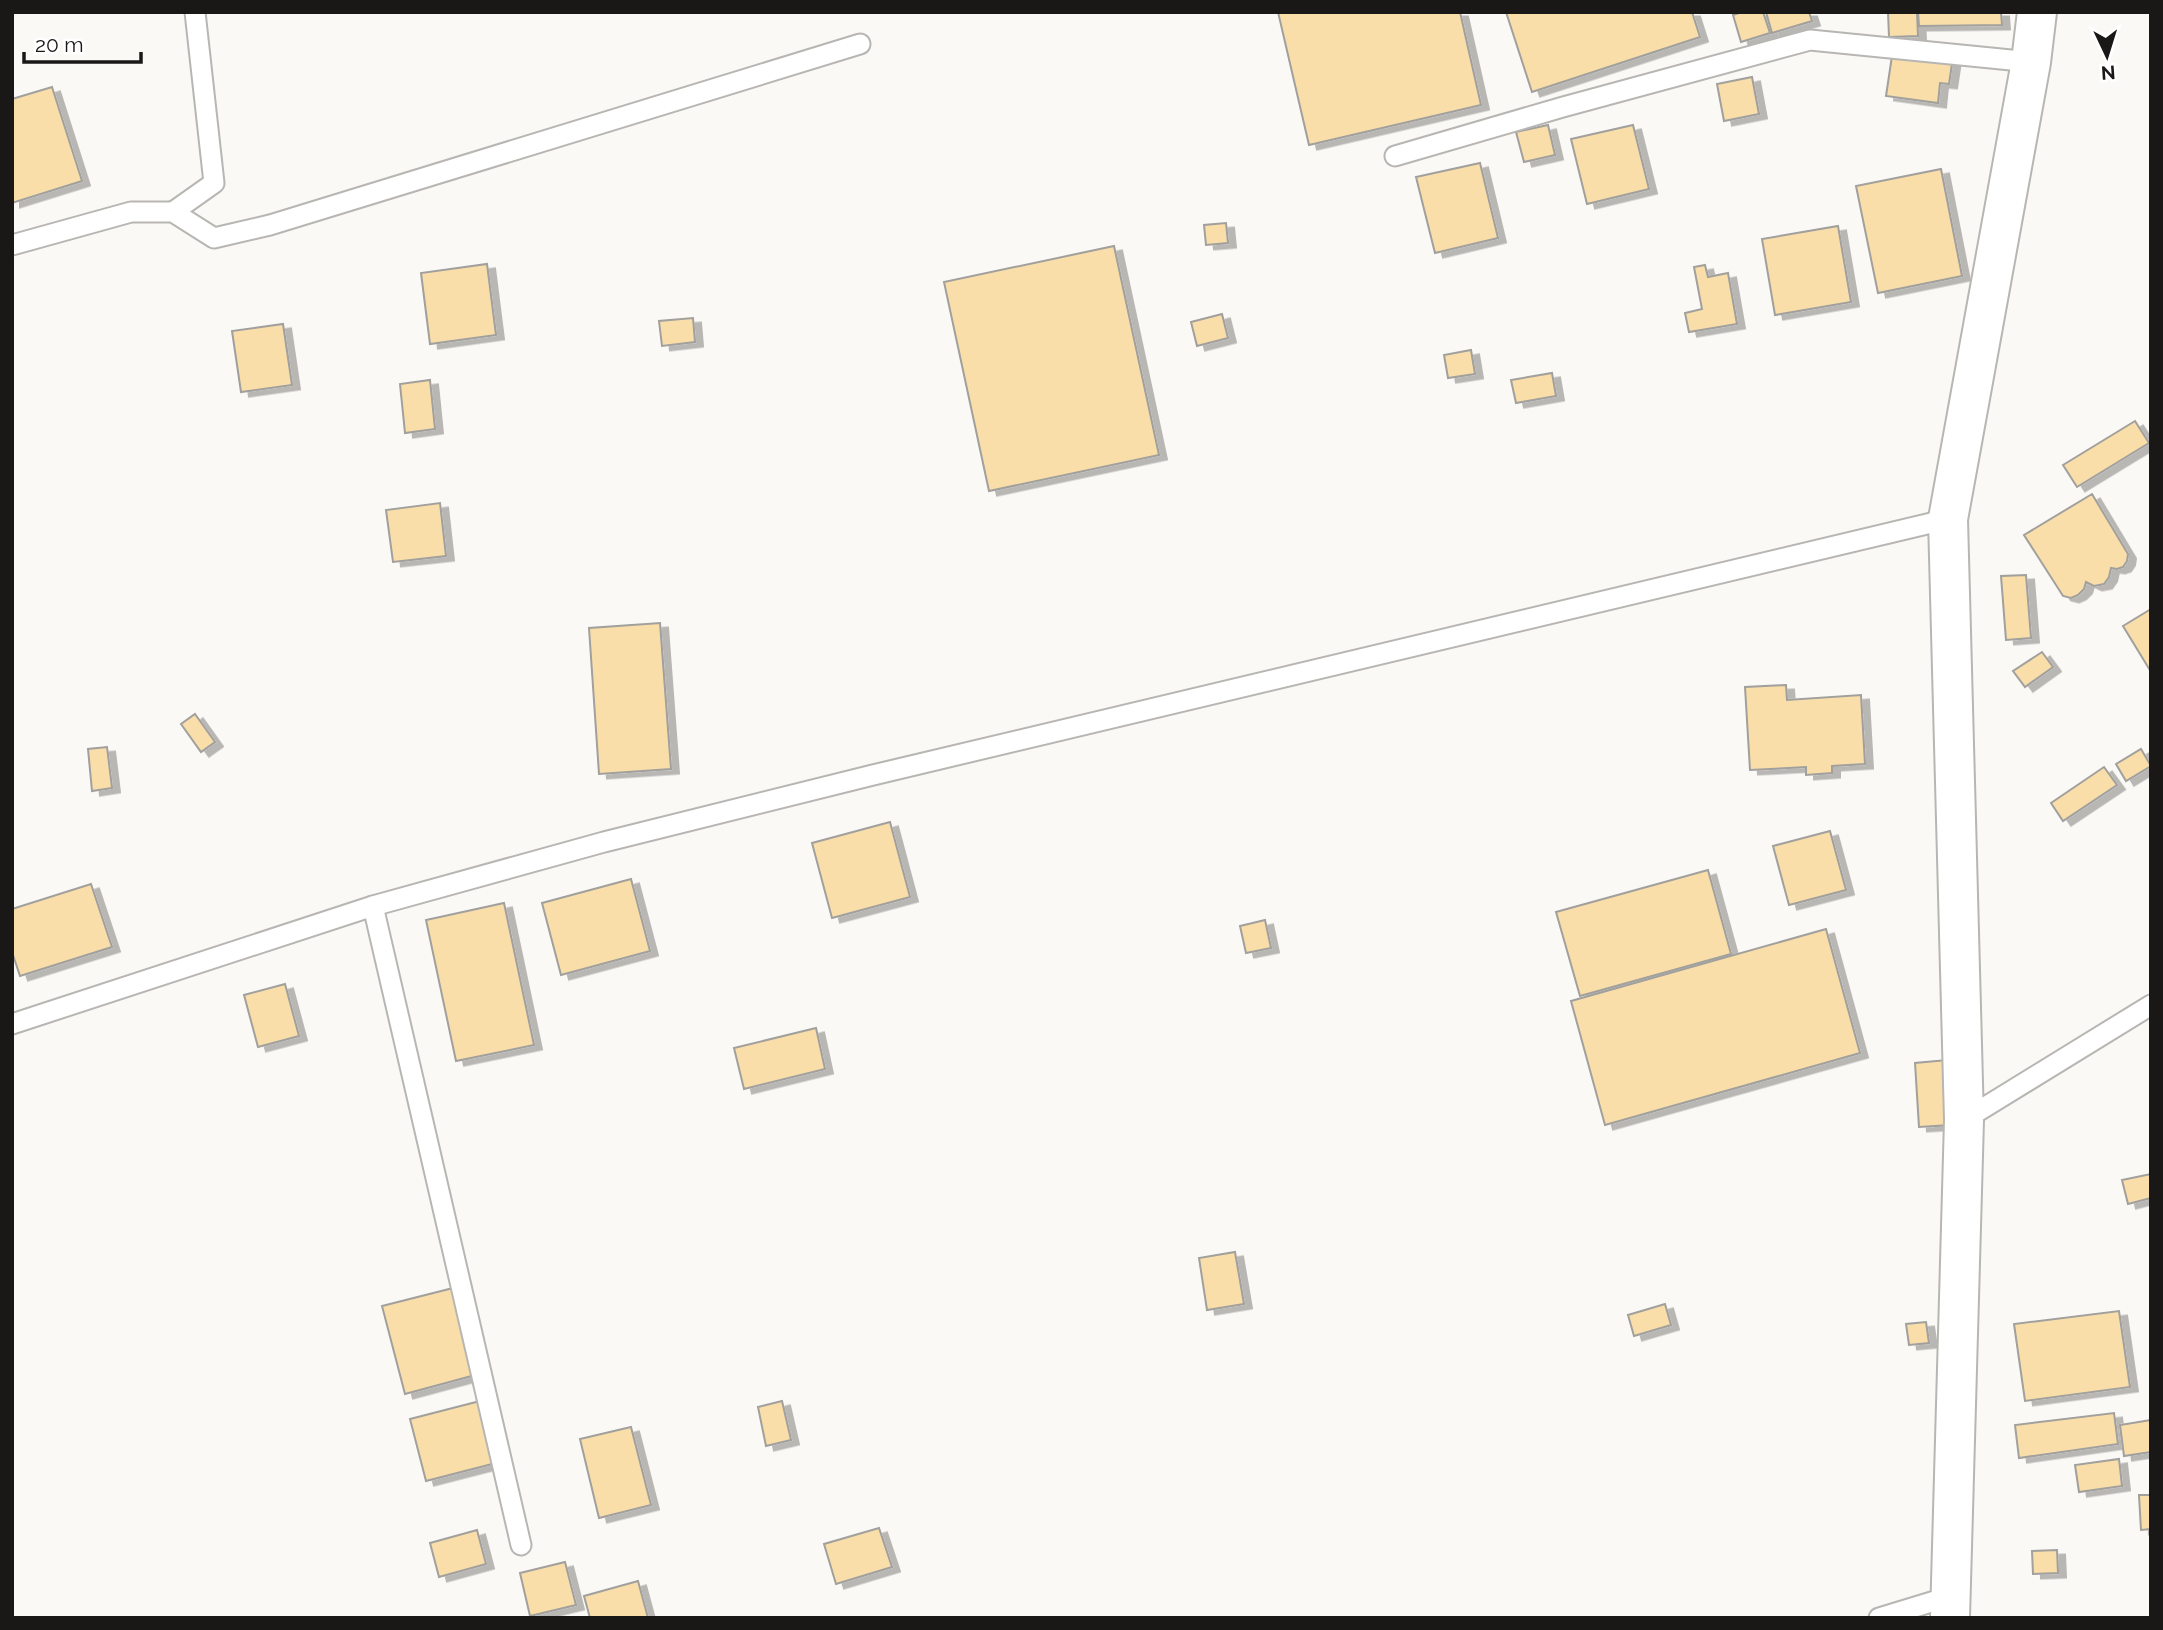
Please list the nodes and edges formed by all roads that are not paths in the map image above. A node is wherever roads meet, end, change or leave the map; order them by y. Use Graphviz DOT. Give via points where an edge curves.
graph roads {
  1 [pos="195,12"];
  2 [pos="2037,12"];
  3 [pos="860,44"];
  4 [pos="2031,62"];
  5 [pos="1395,156"];
  6 [pos="173,212"];
  7 [pos="12,245"];
  8 [pos="1948,519"];
  9 [pos="373,906"];
  10 [pos="2151,1005"];
  11 [pos="12,1024"];
  12 [pos="1964,1120"];
  13 [pos="521,1545"];
  14 [pos="1951,1607"];
  15 [pos="1879,1618"];
  1 -- 6 [label="lane" via="214,183"];
  2 -- 4 [label="street"];
  3 -- 6 [label="lane" via="270,225 214,238"];
  4 -- 5 [label="lane" via="1810,40"];
  4 -- 8 [label="street"];
  6 -- 7 [label="lane" via="131,212"];
  8 -- 9 [label="lane" via="873,775"];
  8 -- 12 [label="street"];
  9 -- 11 [label="lane"];
  9 -- 13 [label="lane"];
  10 -- 12 [label="lane"];
  12 -- 14 [label="street"];
  14 -- 15 [label="lane"];
}
